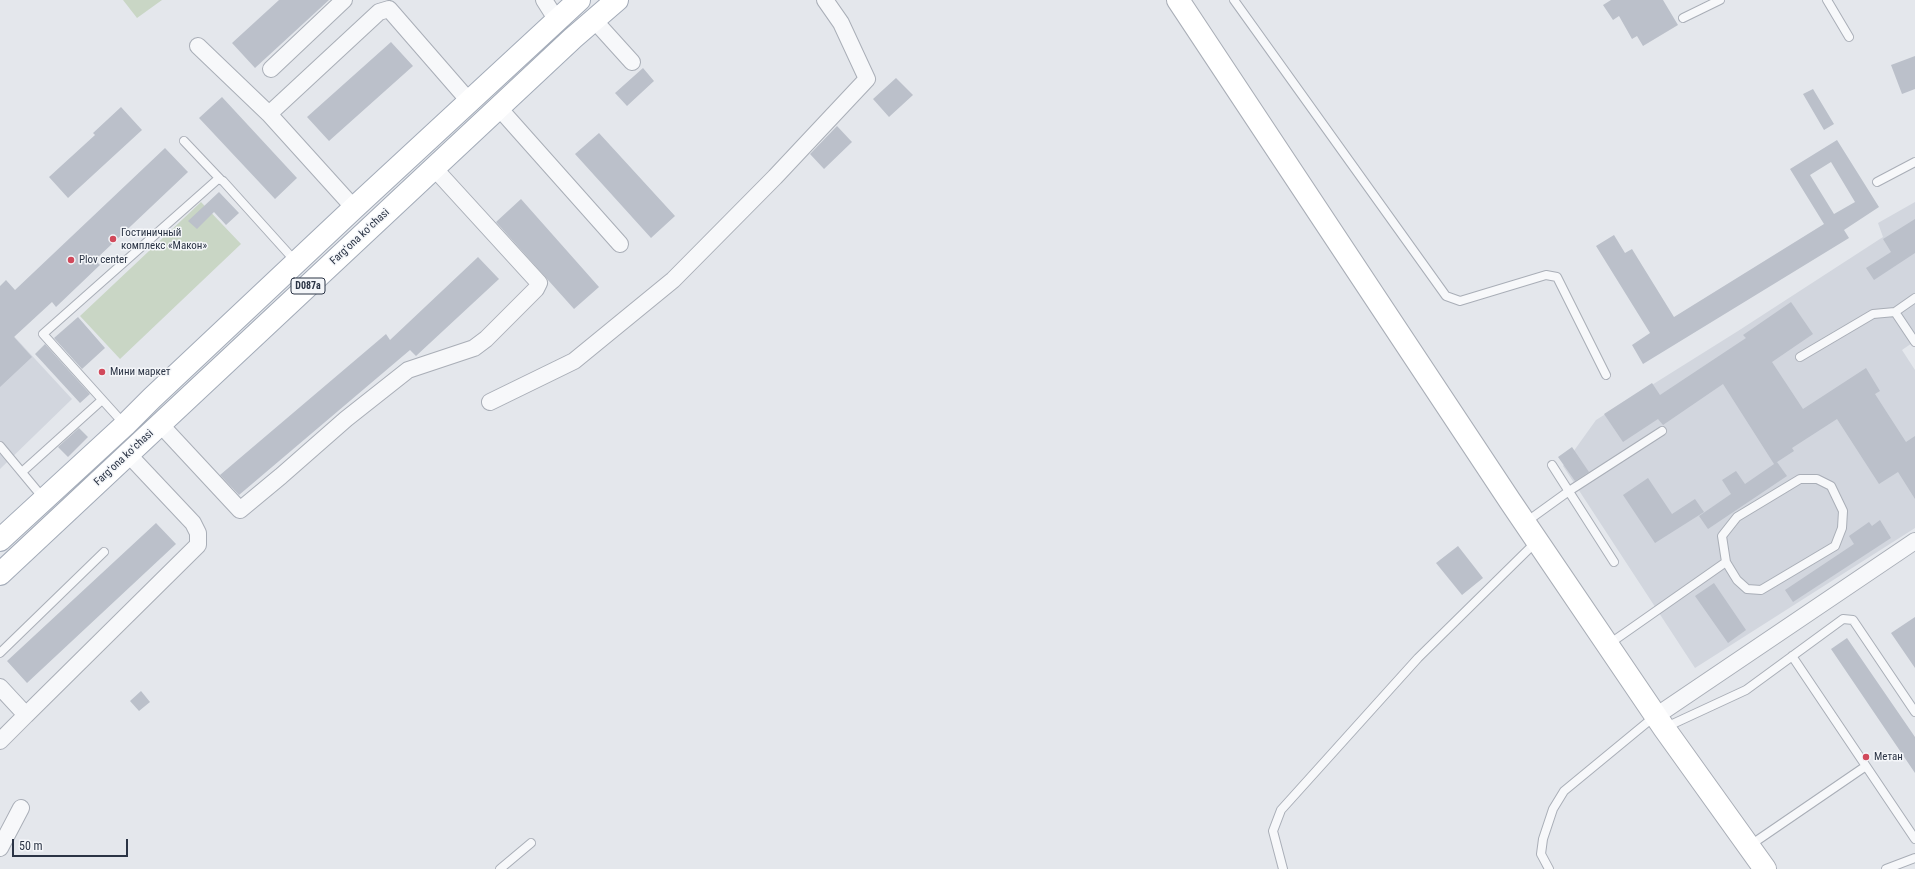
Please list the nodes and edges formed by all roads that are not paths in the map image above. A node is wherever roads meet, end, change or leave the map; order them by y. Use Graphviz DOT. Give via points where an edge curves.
graph roads {
  1 [pos="344,0"];
  2 [pos="544,0"];
  3 [pos="579,0"];
  4 [pos="617,0"];
  5 [pos="825,0"];
  6 [pos="1178,0"];
  7 [pos="1234,0"];
  8 [pos="1720,0"];
  9 [pos="1827,0"];
  10 [pos="385,5"];
  11 [pos="1683,18"];
  12 [pos="556,19"];
  13 [pos="594,20"];
  14 [pos="1849,37"];
  15 [pos="198,46"];
  16 [pos="632,62"];
  17 [pos="271,69"];
  18 [pos="469,101"];
  19 [pos="499,108"];
  20 [pos="269,114"];
  21 [pos="184,141"];
  22 [pos="1915,162"];
  23 [pos="434,168"];
  24 [pos="221,180"];
  25 [pos="1877,182"];
  26 [pos="354,208"];
  27 [pos="620,244"];
  28 [pos="296,262"];
  29 [pos="1915,298"];
  30 [pos="1895,312"];
  31 [pos="1915,342"];
  32 [pos="1800,357"];
  33 [pos="1606,375"];
  34 [pos="102,400"];
  35 [pos="490,402"];
  36 [pos="160,424"];
  37 [pos="125,425"];
  38 [pos="1662,432"];
  39 [pos="0,446"];
  40 [pos="128,454"];
  41 [pos="1552,465"];
  42 [pos="22,472"];
  43 [pos="1570,491"];
  44 [pos="44,500"];
  45 [pos="1525,522"];
  46 [pos="0,540"];
  47 [pos="1537,540"];
  48 [pos="1915,540"];
  49 [pos="104,552"];
  50 [pos="5,559"];
  51 [pos="1614,562"];
  52 [pos="1726,562"];
  53 [pos="1608,645"];
  54 [pos="0,653"];
  55 [pos="1792,656"];
  56 [pos="0,687"];
  57 [pos="1915,712"];
  58 [pos="26,715"];
  59 [pos="1660,722"];
  60 [pos="0,741"];
  61 [pos="1866,766"];
  62 [pos="21,808"];
  63 [pos="1915,839"];
  64 [pos="530,843"];
  65 [pos="1749,846"];
  66 [pos="0,848"];
  67 [pos="1915,858"];
  68 [pos="500,869"];
  69 [pos="1283,869"];
  70 [pos="1549,869"];
  71 [pos="1765,869"];
  72 [pos="1886,869"];
  1 -- 17 [label="street"];
  2 -- 12 [label="street"];
  3 -- 12 [label="main road, Fargʻona koʻchasi / D087a"];
  4 -- 13 [label="main road, Fargʻona koʻchasi / D087a"];
  5 -- 35 [label="street" via="841,23 867,78 775,177 673,280 574,361"];
  6 -- 45 [label="main road"];
  7 -- 33 [label="lane" via="1446,296 1460,301 1546,275 1557,276"];
  8 -- 11 [label="lane"];
  9 -- 14 [label="lane"];
  10 -- 18 [label="street"];
  10 -- 20 [label="street"];
  12 -- 18 [label="main road, Fargʻona koʻchasi / D087a"];
  13 -- 16 [label="street"];
  13 -- 19 [label="main road, Fargʻona koʻchasi / D087a"];
  15 -- 20 [label="street"];
  18 -- 26 [label="main road, Fargʻona koʻchasi / D087a"];
  19 -- 23 [label="main road, Fargʻona koʻchasi / D087a"];
  19 -- 27 [label="street"];
  20 -- 26 [label="street"];
  21 -- 24 [label="lane"];
  22 -- 25 [label="lane"];
  23 -- 36 [label="main road, Fargʻona koʻchasi / D087a"];
  23 -- 36 [label="street" via="539,283 486,339 474,348 408,370 346,419 240,510"];
  24 -- 28 [label="lane"];
  24 -- 34 [label="lane" via="214,181 43,334"];
  26 -- 28 [label="main road, Fargʻona koʻchasi / D087a"];
  28 -- 37 [label="main road, Fargʻona koʻchasi / D087a"];
  29 -- 30 [label="lane"];
  30 -- 31 [label="lane"];
  30 -- 32 [label="lane" via="1873,314"];
  34 -- 37 [label="lane"];
  34 -- 42 [label="lane"];
  36 -- 40 [label="main road, Fargʻona koʻchasi / D087a"];
  37 -- 44 [label="main road, Fargʻona koʻchasi / D087a"];
  38 -- 43 [label="lane"];
  39 -- 42 [label="lane"];
  40 -- 50 [label="main road, Fargʻona koʻchasi / D087a"];
  40 -- 58 [label="street" via="193,523 198,533 198,545"];
  41 -- 43 [label="lane"];
  42 -- 44 [label="lane"];
  43 -- 45 [label="lane"];
  43 -- 51 [label="lane"];
  44 -- 46 [label="main road, Fargʻona koʻchasi / D087a"];
  45 -- 47 [label="main road"];
  47 -- 53 [label="main road"];
  47 -- 69 [label="lane" via="1418,658 1281,810 1273,831"];
  48 -- 59 [label="street"];
  49 -- 54 [label="lane"];
  52 -- 52 [label="lane" via="1737,580 1747,589 1761,590 1835,546 1842,528 1843,511 1831,486 1817,479 1800,479 1737,518 1722,536"];
  52 -- 53 [label="lane"];
  53 -- 59 [label="main road"];
  55 -- 57 [label="lane" via="1843,619 1853,620"];
  55 -- 59 [label="lane" via="1746,690"];
  55 -- 61 [label="lane"];
  56 -- 58 [label="street"];
  58 -- 60 [label="street"];
  59 -- 65 [label="main road"];
  59 -- 70 [label="lane" via="1564,791 1553,809 1543,839 1541,854"];
  61 -- 63 [label="lane"];
  61 -- 65 [label="lane"];
  62 -- 66 [label="street"];
  64 -- 68 [label="lane"];
  65 -- 71 [label="main road"];
  67 -- 72 [label="lane"];
}
